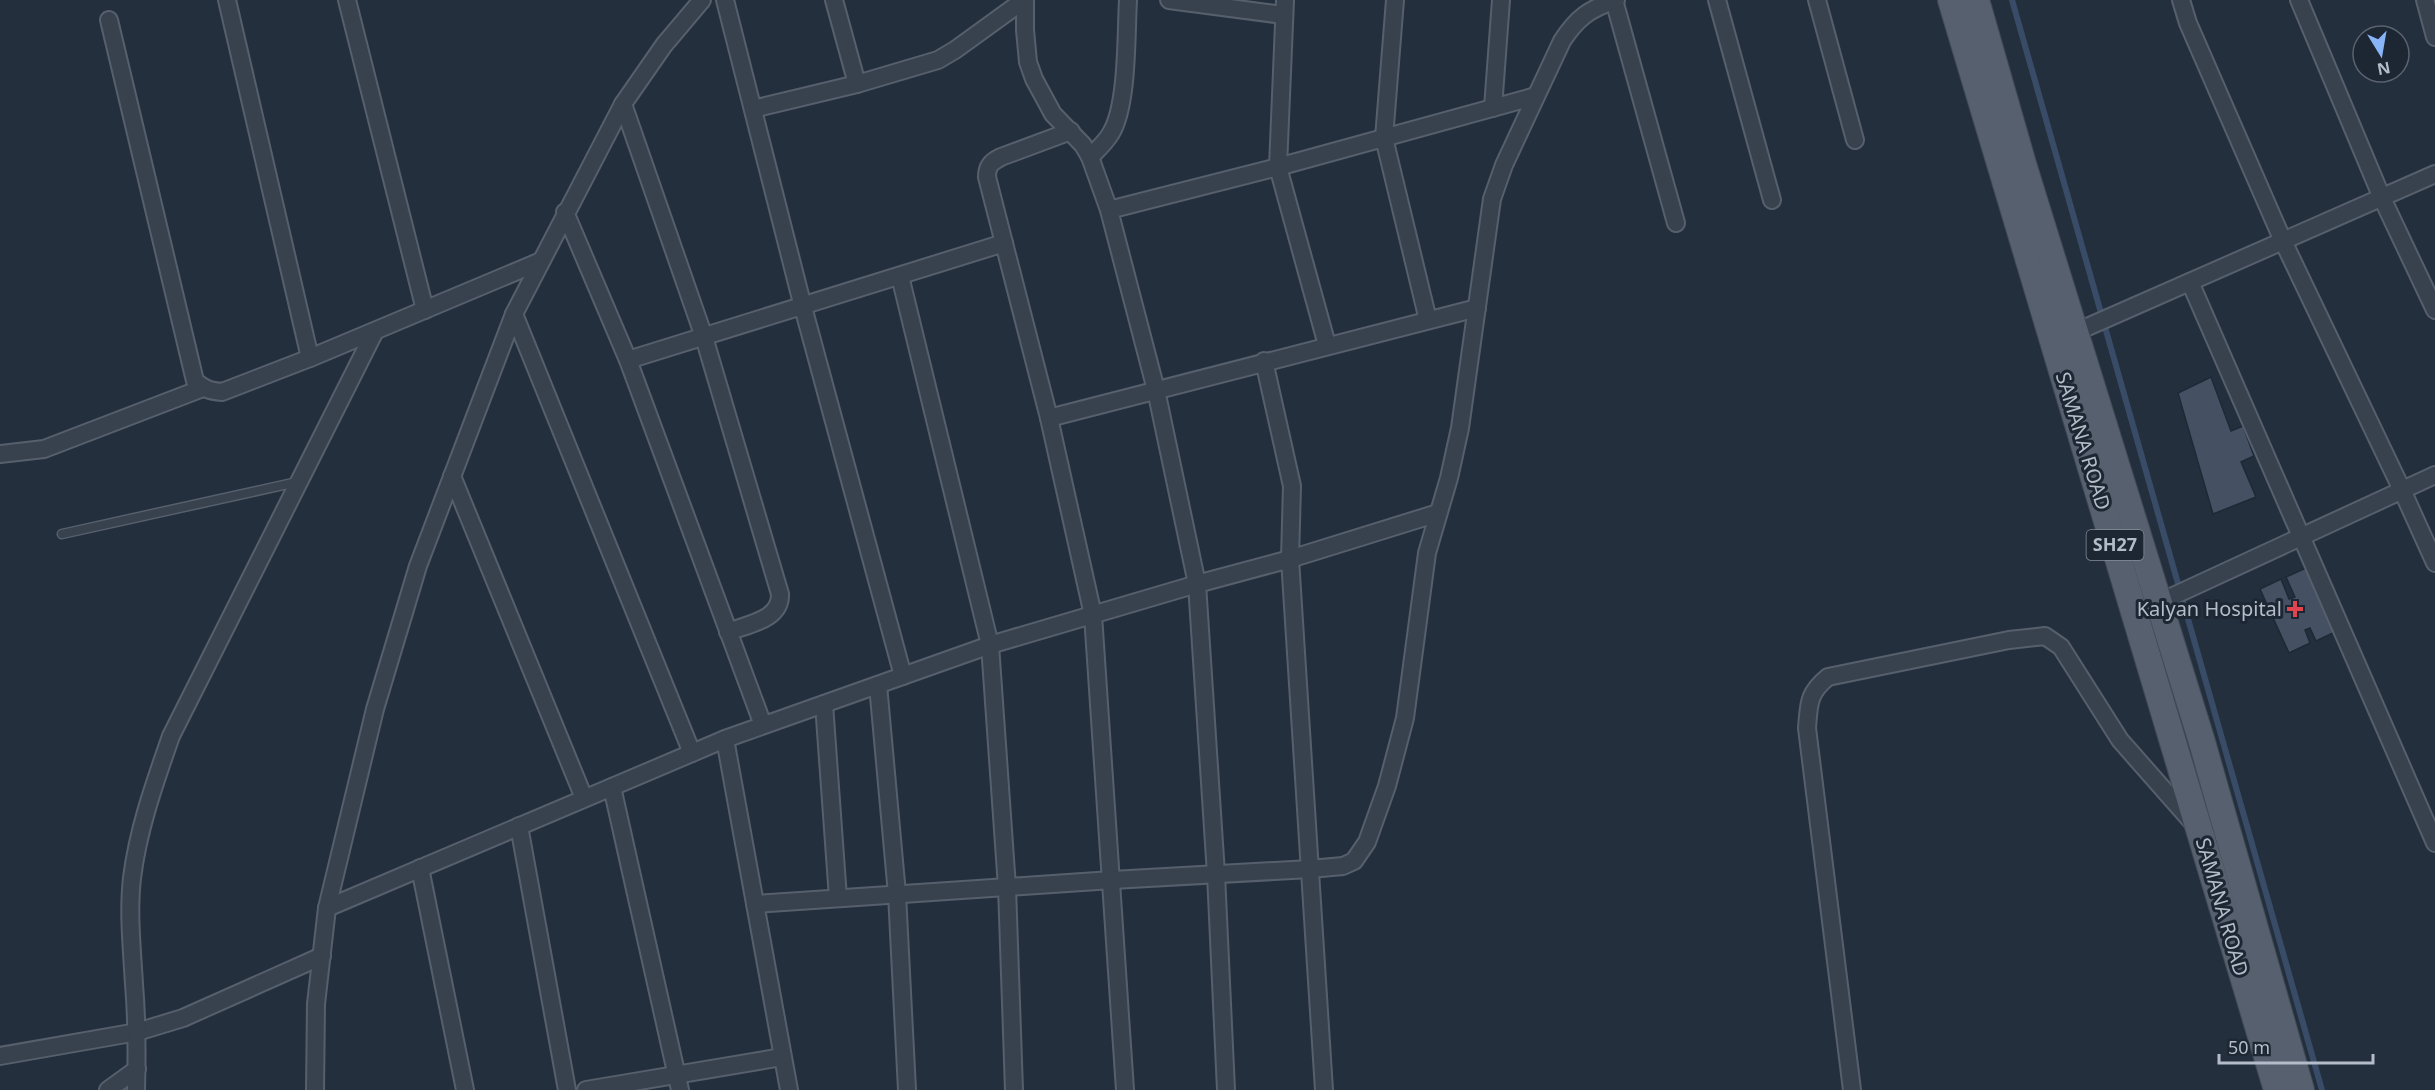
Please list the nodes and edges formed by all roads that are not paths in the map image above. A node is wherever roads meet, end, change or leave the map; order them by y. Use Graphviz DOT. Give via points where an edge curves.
graph roads {
  1 [pos="227,0"];
  2 [pos="347,0"];
  3 [pos="702,0"];
  4 [pos="725,0"];
  5 [pos="834,0"];
  6 [pos="1024,0"];
  7 [pos="1128,0"];
  8 [pos="1169,0"];
  9 [pos="1395,0"];
  10 [pos="1501,0"];
  11 [pos="1615,0"];
  12 [pos="1717,0"];
  13 [pos="1816,0"];
  14 [pos="1951,0"];
  15 [pos="1976,0"];
  16 [pos="2181,0"];
  17 [pos="2299,0"];
  18 [pos="2424,0"];
  19 [pos="1284,7"];
  20 [pos="109,20"];
  21 [pos="2435,37"];
  22 [pos="856,84"];
  23 [pos="1536,96"];
  24 [pos="623,104"];
  25 [pos="1493,108"];
  26 [pos="753,109"];
  27 [pos="1071,131"];
  28 [pos="2003,137"];
  29 [pos="1384,138"];
  30 [pos="1855,140"];
  31 [pos="1090,157"];
  32 [pos="1278,167"];
  33 [pos="2435,174"];
  34 [pos="2382,198"];
  35 [pos="1773,200"];
  36 [pos="1109,210"];
  37 [pos="565,212"];
  38 [pos="1676,223"];
  39 [pos="2283,241"];
  40 [pos="1004,243"];
  41 [pos="541,261"];
  42 [pos="900,276"];
  43 [pos="2190,282"];
  44 [pos="803,308"];
  45 [pos="1477,308"];
  46 [pos="425,310"];
  47 [pos="2435,310"];
  48 [pos="514,314"];
  49 [pos="1428,320"];
  50 [pos="375,331"];
  51 [pos="2076,332"];
  52 [pos="704,337"];
  53 [pos="1328,345"];
  54 [pos="310,358"];
  55 [pos="628,360"];
  56 [pos="1264,362"];
  57 [pos="203,388"];
  58 [pos="1156,390"];
  59 [pos="1049,418"];
  60 [pos="0,454"];
  61 [pos="2435,475"];
  62 [pos="452,476"];
  63 [pos="297,482"];
  64 [pos="2402,490"];
  65 [pos="1438,513"];
  66 [pos="62,534"];
  67 [pos="2301,537"];
  68 [pos="1290,559"];
  69 [pos="2435,563"];
  70 [pos="1197,584"];
  71 [pos="2146,606"];
  72 [pos="1093,615"];
  73 [pos="729,632"];
  74 [pos="990,645"];
  75 [pos="903,676"];
  76 [pos="878,685"];
  77 [pos="824,704"];
  78 [pos="763,725"];
  79 [pos="725,739"];
  80 [pos="692,753"];
  81 [pos="612,787"];
  82 [pos="584,798"];
  83 [pos="519,826"];
  84 [pos="2200,831"];
  85 [pos="2435,843"];
  86 [pos="420,868"];
  87 [pos="1310,869"];
  88 [pos="1216,874"];
  89 [pos="1112,880"];
  90 [pos="1007,887"];
  91 [pos="897,894"];
  92 [pos="838,898"];
  93 [pos="754,904"];
  94 [pos="327,908"];
  95 [pos="322,956"];
  96 [pos="137,1032"];
  97 [pos="0,1056"];
  98 [pos="782,1057"];
  99 [pos="137,1069"];
  100 [pos="679,1082"];
  101 [pos="108,1090"];
  102 [pos="136,1090"];
  103 [pos="315,1090"];
  104 [pos="465,1090"];
  105 [pos="567,1090"];
  106 [pos="586,1090"];
  107 [pos="789,1090"];
  108 [pos="907,1090"];
  109 [pos="1014,1090"];
  110 [pos="1125,1090"];
  111 [pos="1226,1090"];
  112 [pos="1324,1090"];
  113 [pos="1852,1090"];
  114 [pos="2277,1090"];
  115 [pos="2301,1090"];
  1 -- 54 [label="street"];
  2 -- 46 [label="street"];
  3 -- 24 [label="street" via="664,45"];
  4 -- 26 [label="street"];
  5 -- 22 [label="street"];
  6 -- 22 [label="street" via="938,60"];
  6 -- 27 [label="street" via="1027,51 1034,78 1053,114"];
  7 -- 31 [label="street" via="1118,118 1111,134"];
  8 -- 19 [label="street"];
  9 -- 29 [label="street"];
  10 -- 25 [label="street"];
  11 -- 23 [label="street" via="1596,7 1574,23"];
  11 -- 38 [label="street"];
  12 -- 35 [label="street"];
  13 -- 30 [label="street"];
  14 -- 28 [label="main road, SAMANA ROAD / SH27"];
  15 -- 28 [label="main road, SAMANA ROAD / SH27"];
  16 -- 39 [label="street"];
  17 -- 34 [label="street"];
  18 -- 21 [label="street"];
  19 -- 32 [label="street"];
  20 -- 57 [label="street" via="195,381"];
  22 -- 26 [label="street"];
  23 -- 25 [label="street"];
  23 -- 45 [label="street" via="1492,199"];
  24 -- 37 [label="street"];
  24 -- 52 [label="street"];
  25 -- 29 [label="street"];
  26 -- 44 [label="street"];
  27 -- 31 [label="street"];
  27 -- 40 [label="street" via="991,163 987,169"];
  28 -- 51 [label="main road, SAMANA ROAD / SH27"];
  28 -- 71 [label="main road, SAMANA ROAD / SH27"];
  29 -- 32 [label="street"];
  29 -- 49 [label="street"];
  31 -- 36 [label="street"];
  32 -- 36 [label="street"];
  32 -- 53 [label="street"];
  33 -- 34 [label="street"];
  34 -- 39 [label="street"];
  34 -- 47 [label="street"];
  36 -- 58 [label="street"];
  37 -- 41 [label="street"];
  37 -- 55 [label="street"];
  39 -- 43 [label="street"];
  39 -- 64 [label="street"];
  40 -- 42 [label="street"];
  40 -- 59 [label="street"];
  41 -- 46 [label="street"];
  41 -- 48 [label="street"];
  42 -- 44 [label="street"];
  42 -- 74 [label="street"];
  43 -- 51 [label="street"];
  43 -- 67 [label="street"];
  44 -- 52 [label="street"];
  44 -- 75 [label="street"];
  45 -- 49 [label="street"];
  45 -- 65 [label="street" via="1460,428"];
  46 -- 50 [label="street"];
  48 -- 62 [label="street"];
  48 -- 80 [label="street"];
  49 -- 53 [label="street"];
  50 -- 54 [label="street"];
  50 -- 63 [label="street"];
  51 -- 71 [label="main road, SAMANA ROAD / SH27"];
  52 -- 55 [label="street"];
  52 -- 73 [label="street" via="780,594 777,611"];
  53 -- 56 [label="street"];
  54 -- 57 [label="street" via="222,392"];
  55 -- 73 [label="street"];
  56 -- 58 [label="street"];
  56 -- 68 [label="street" via="1290,470"];
  57 -- 60 [label="street" via="44,449"];
  58 -- 59 [label="street"];
  58 -- 70 [label="street"];
  59 -- 72 [label="street"];
  61 -- 64 [label="street"];
  62 -- 82 [label="street"];
  62 -- 94 [label="street" via="418,566 375,709"];
  63 -- 66 [label="lane"];
  63 -- 96 [label="street" via="171,736 151,793 132,878 130,919"];
  64 -- 67 [label="street"];
  64 -- 69 [label="street"];
  65 -- 68 [label="street"];
  65 -- 87 [label="street" via="1427,552 1405,718 1367,843 1354,861"];
  67 -- 71 [label="street"];
  67 -- 85 [label="street"];
  68 -- 70 [label="street"];
  68 -- 87 [label="street"];
  70 -- 72 [label="street"];
  70 -- 88 [label="street"];
  71 -- 84 [label="main road, SAMANA ROAD / SH27"];
  71 -- 115 [label="main road, SAMANA ROAD / SH27" via="2205,753"];
  72 -- 74 [label="street"];
  72 -- 89 [label="street"];
  73 -- 78 [label="street"];
  74 -- 75 [label="street"];
  74 -- 90 [label="street"];
  75 -- 76 [label="street"];
  76 -- 77 [label="street"];
  76 -- 91 [label="street"];
  77 -- 78 [label="street"];
  77 -- 92 [label="street"];
  78 -- 79 [label="street"];
  79 -- 80 [label="street"];
  79 -- 93 [label="street"];
  80 -- 81 [label="street"];
  81 -- 82 [label="street"];
  81 -- 100 [label="street"];
  82 -- 83 [label="street"];
  83 -- 86 [label="street"];
  83 -- 105 [label="street"];
  84 -- 113 [label="street" via="2120,740 2061,647 2045,636 1828,677 1814,688 1807,728"];
  84 -- 114 [label="main road, SAMANA ROAD / SH27"];
  86 -- 94 [label="street"];
  86 -- 104 [label="street"];
  87 -- 88 [label="street"];
  87 -- 112 [label="street"];
  88 -- 89 [label="street"];
  88 -- 111 [label="street"];
  89 -- 90 [label="street"];
  89 -- 110 [label="street"];
  90 -- 91 [label="street"];
  90 -- 109 [label="street"];
  91 -- 92 [label="street"];
  91 -- 108 [label="street"];
  92 -- 93 [label="street"];
  93 -- 98 [label="street"];
  94 -- 95 [label="street"];
  95 -- 96 [label="street" via="183,1018"];
  95 -- 103 [label="street" via="316,1004"];
  96 -- 97 [label="street"];
  96 -- 99 [label="street"];
  98 -- 100 [label="street"];
  98 -- 107 [label="street"];
  99 -- 101 [label="street"];
  99 -- 102 [label="street"];
  100 -- 106 [label="street"];
}
